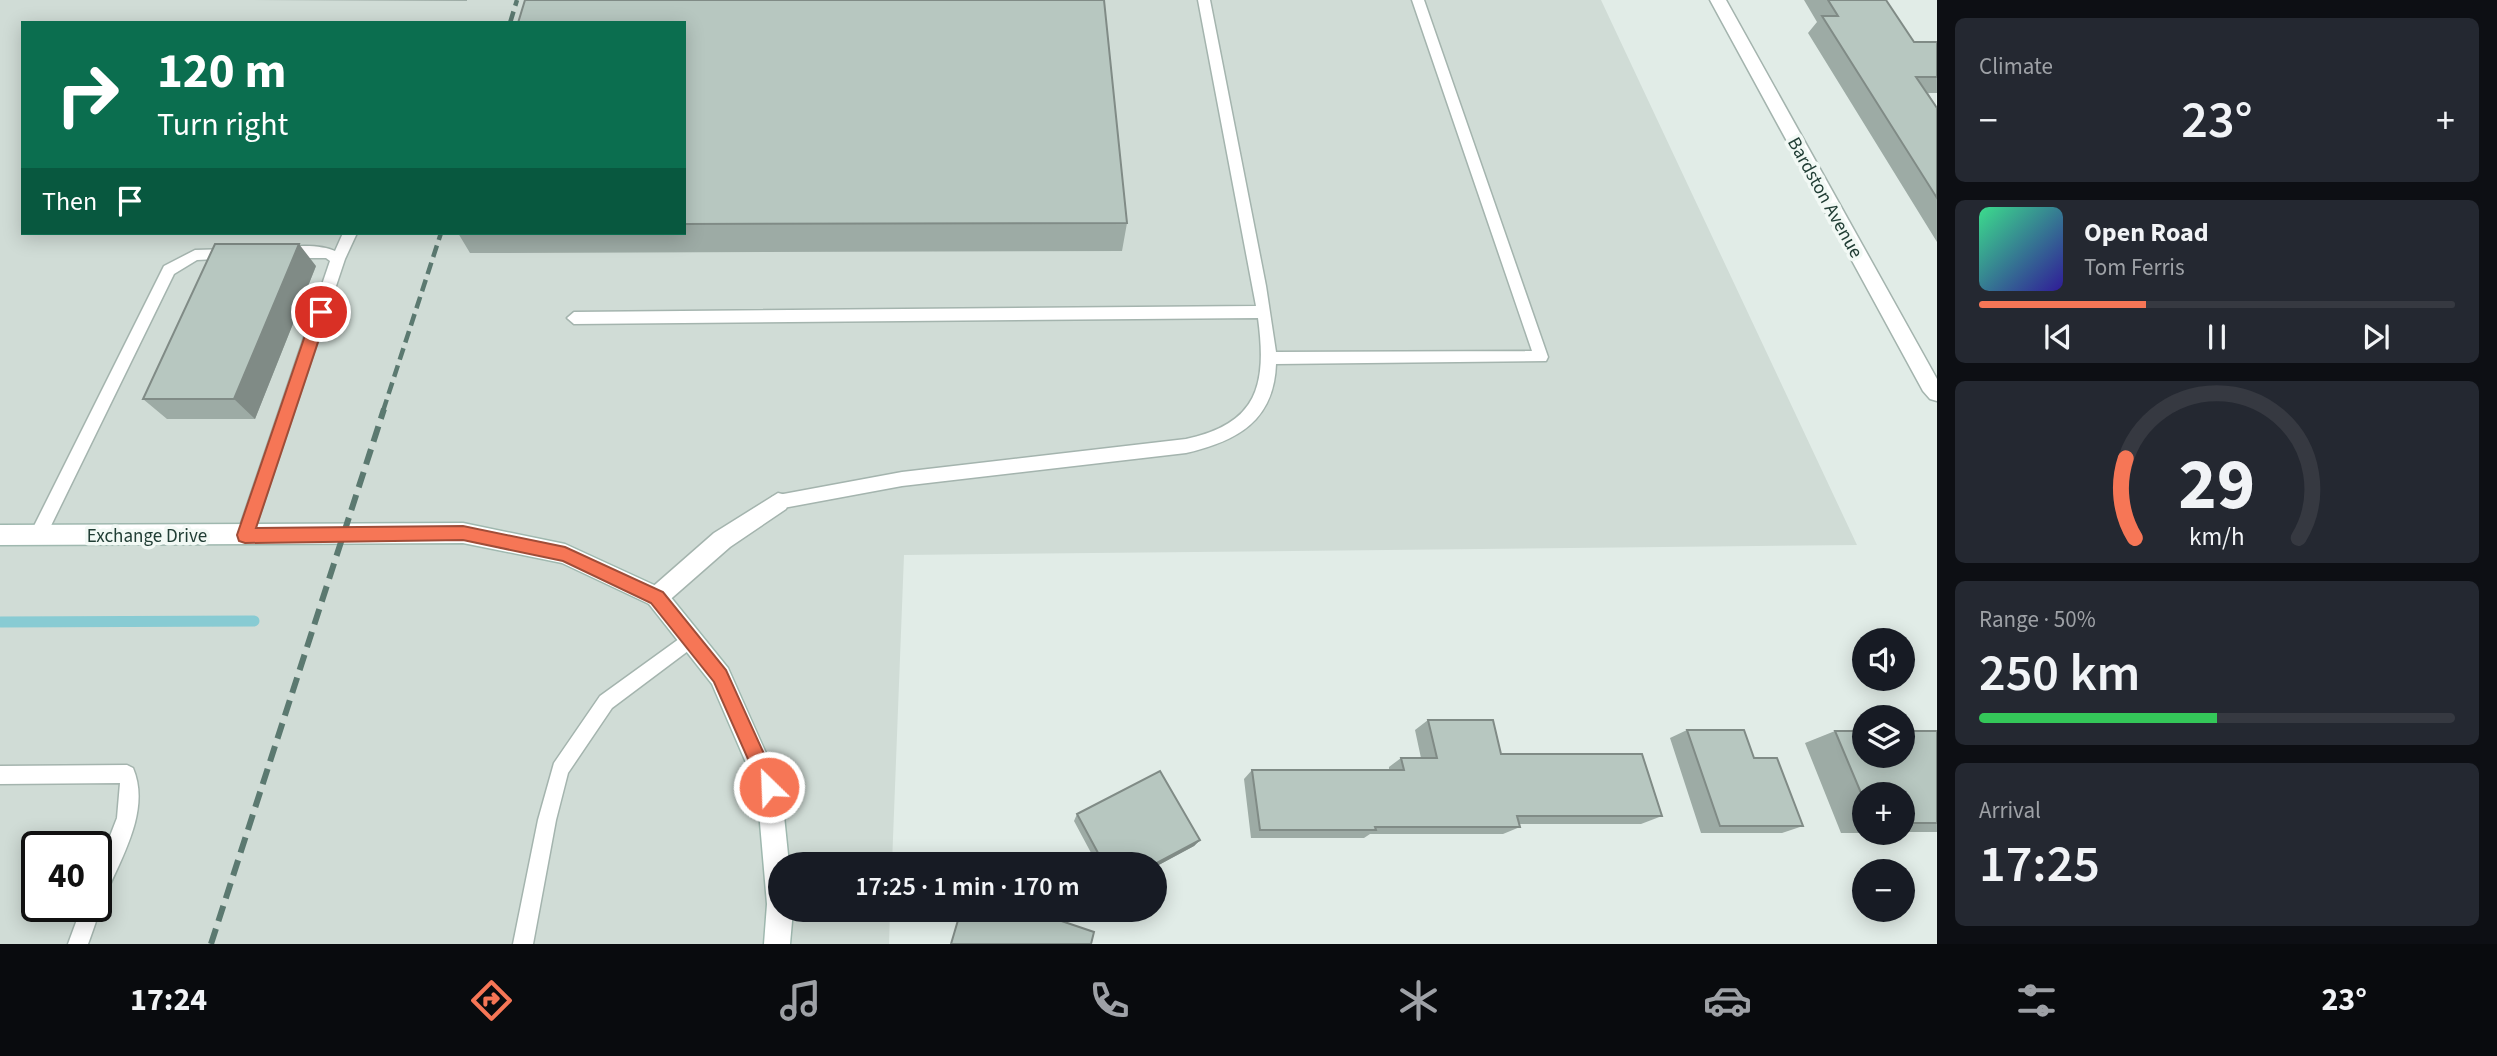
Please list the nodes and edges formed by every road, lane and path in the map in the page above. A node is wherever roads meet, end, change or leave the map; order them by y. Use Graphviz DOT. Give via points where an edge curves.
graph roads {
  1 [pos="1204,0"];
  2 [pos="1418,0"];
  3 [pos="1718,0"];
  4 [pos="349,235"];
  5 [pos="338,259"];
  6 [pos="1263,312"];
  7 [pos="574,318"];
  8 [pos="1269,358"];
  9 [pos="1937,393"];
  10 [pos="778,502"];
  11 [pos="0,535"];
  12 [pos="38,535"];
  13 [pos="245,535"];
  14 [pos="657,597"];
  15 [pos="691,639"];
  16 [pos="0,775"];
  17 [pos="775,852"];
  18 [pos="112,854"];
  19 [pos="86,922"];
  20 [pos="779,922"];
  21 [pos="78,944"];
  22 [pos="523,944"];
  23 [pos="777,944"];
  1 -- 6 [label="lane"];
  2 -- 8 [label="lane" via="1541,356"];
  3 -- 9 [label="street, Bardston Avenue"];
  4 -- 5 [label="lane"];
  5 -- 12 [label="lane" via="328,253 195,255 169,270"];
  5 -- 13 [label="lane"];
  6 -- 7 [label="lane"];
  6 -- 8 [label="lane"];
  8 -- 10 [label="lane" via="1269,377 1256,411 1216,440 902,479"];
  10 -- 14 [label="street" via="722,540"];
  11 -- 12 [label="street, Exchange Drive"];
  12 -- 13 [label="street, Exchange Drive"];
  13 -- 14 [label="street, Exchange Drive" via="463,533 565,554"];
  14 -- 15 [label="street, Exchange Drive"];
  15 -- 17 [label="street, Exchange Drive" via="720,676 769,787"];
  15 -- 22 [label="lane" via="606,702 560,769"];
  16 -- 18 [label="lane" via="127,774 132,785 130,807"];
  19 -- 21 [label="lane"];
  20 -- 23 [label="street, Exchange Drive"];
}
